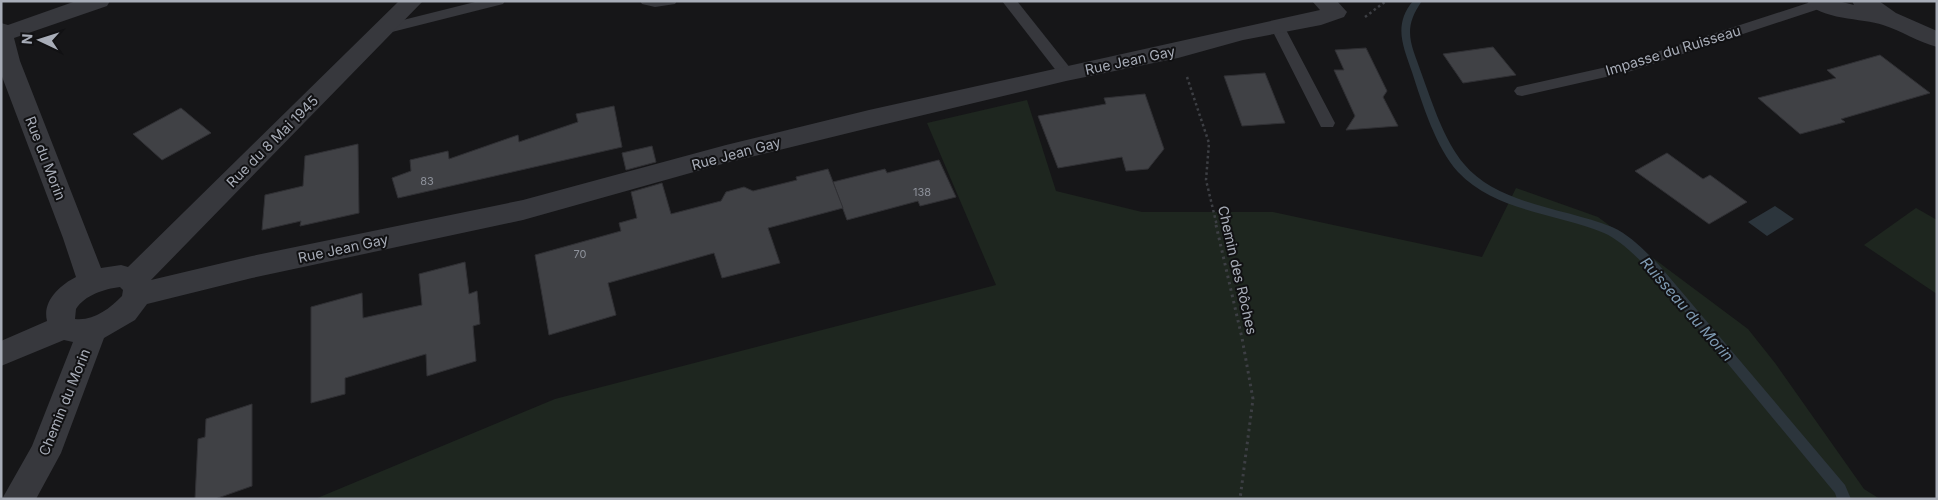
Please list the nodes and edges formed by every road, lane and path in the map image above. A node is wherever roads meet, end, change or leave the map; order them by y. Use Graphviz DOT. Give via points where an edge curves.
graph roads {
  1 [pos="99,1"];
  2 [pos="412,1"];
  3 [pos="498,1"];
  4 [pos="647,1"];
  5 [pos="670,1"];
  6 [pos="1009,1"];
  7 [pos="1863,1"];
  8 [pos="1820,2"];
  9 [pos="1329,7"];
  10 [pos="1888,18"];
  11 [pos="1277,26"];
  12 [pos="384,29"];
  13 [pos="2,33"];
  14 [pos="1937,40"];
  15 [pos="1178,50"];
  16 [pos="1066,73"];
  17 [pos="1522,91"];
  18 [pos="1327,123"];
  19 [pos="91,282"];
  20 [pos="134,288"];
  21 [pos="78,329"];
  22 [pos="1,354"];
  23 [pos="18,499"];
  24 [pos="1240,499"];
  1 -- 13 [label="street"];
  2 -- 12 [label="street, Rue du 8 Mai 1945"];
  3 -- 12 [label="lane"];
  4 -- 5 [label="lane"];
  6 -- 16 [label="lane"];
  7 -- 10 [label="street"];
  8 -- 10 [label="street" via="1834,8"];
  8 -- 17 [label="lane, Impasse du Ruisseau" via="1622,68"];
  9 -- 11 [label="street, Rue Jean Gay" via="1321,18"];
  10 -- 14 [label="street"];
  11 -- 15 [label="street, Rue Jean Gay"];
  11 -- 18 [label="lane"];
  12 -- 20 [label="street, Rue du 8 Mai 1945"];
  13 -- 19 [label="street, Rue du Morin" via="8,61"];
  15 -- 16 [label="street, Rue Jean Gay"];
  15 -- 24 [label="path, Chemin des Rôches" via="1209,143 1206,180 1242,338 1252,399"];
  16 -- 20 [label="street, Rue Jean Gay" via="726,154 523,210 262,265"];
  19 -- 20 [label="street" via="121,276"];
  19 -- 21 [label="street, Chemin du Morin" via="66,300 60,310 59,320"];
  20 -- 21 [label="street, Rue du 8 Mai 1945" via="131,305 121,316 107,325"];
  21 -- 22 [label="street"];
  21 -- 23 [label="street, Chemin du Morin" via="45,453"];
}
